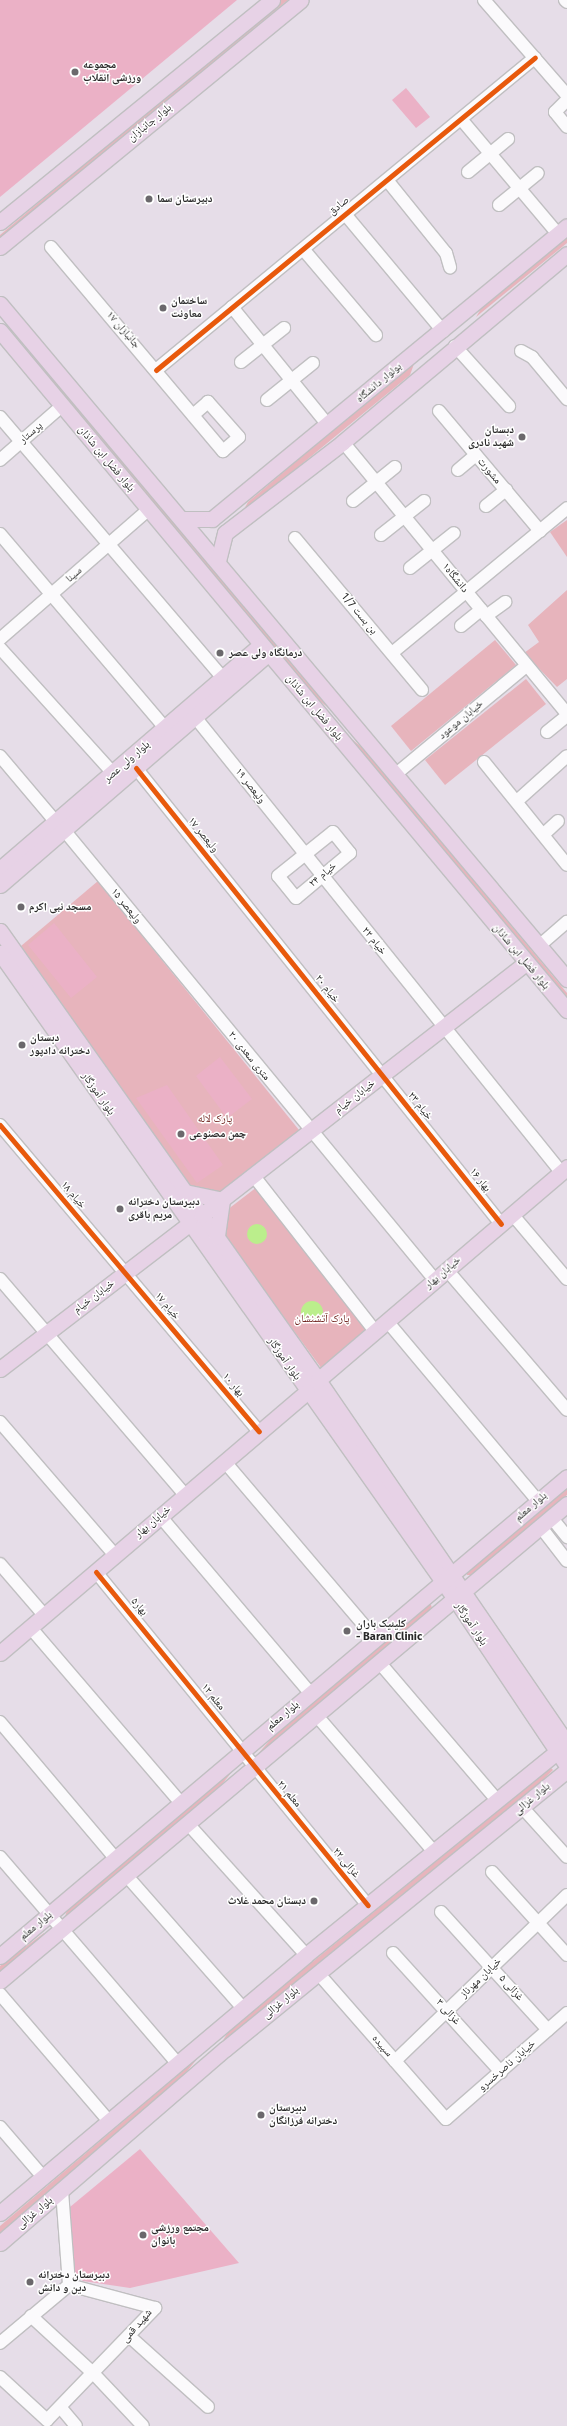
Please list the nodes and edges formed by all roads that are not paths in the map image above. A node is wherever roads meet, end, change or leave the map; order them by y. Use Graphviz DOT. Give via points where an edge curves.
graph roads {
  1 [pos="272,0"];
  2 [pos="301,0"];
  3 [pos="484,0"];
  4 [pos="565,0"];
  5 [pos="567,2"];
  6 [pos="535,58"];
  7 [pos="567,95"];
  8 [pos="567,100"];
  9 [pos="461,119"];
  10 [pos="567,127"];
  11 [pos="508,139"];
  12 [pos="491,154"];
  13 [pos="468,172"];
  14 [pos="538,173"];
  15 [pos="387,180"];
  16 [pos="520,188"];
  17 [pos="499,205"];
  18 [pos="346,214"];
  19 [pos="0,222"];
  20 [pos="562,230"];
  21 [pos="0,247"];
  22 [pos="51,247"];
  23 [pos="303,249"];
  24 [pos="567,254"];
  25 [pos="450,267"];
  26 [pos="0,304"];
  27 [pos="232,307"];
  28 [pos="14,320"];
  29 [pos="284,328"];
  30 [pos="442,330"];
  31 [pos="0,331"];
  32 [pos="376,335"];
  33 [pos="262,344"];
  34 [pos="455,346"];
  35 [pos="521,351"];
  36 [pos="241,362"];
  37 [pos="313,363"];
  38 [pos="156,370"];
  39 [pos="292,380"];
  40 [pos="567,399"];
  41 [pos="267,400"];
  42 [pos="62,406"];
  43 [pos="509,406"];
  44 [pos="439,410"];
  45 [pos="193,415"];
  46 [pos="0,417"];
  47 [pos="328,425"];
  48 [pos="21,442"];
  49 [pos="343,442"];
  50 [pos="476,455"];
  51 [pos="0,460"];
  52 [pos="395,467"];
  53 [pos="458,470"];
  54 [pos="376,482"];
  55 [pos="506,490"];
  56 [pos="353,501"];
  57 [pos="424,501"];
  58 [pos="486,506"];
  59 [pos="567,508"];
  60 [pos="148,510"];
  61 [pos="404,516"];
  62 [pos="182,519"];
  63 [pos="540,531"];
  64 [pos="454,533"];
  65 [pos="381,535"];
  66 [pos="4,538"];
  67 [pos="295,538"];
  68 [pos="109,545"];
  69 [pos="432,551"];
  70 [pos="218,561"];
  71 [pos="410,568"];
  72 [pos="467,592"];
  73 [pos="52,594"];
  74 [pos="505,602"];
  75 [pos="484,613"];
  76 [pos="461,626"];
  77 [pos="0,639"];
  78 [pos="0,648"];
  79 [pos="264,649"];
  80 [pos="392,653"];
  81 [pos="526,666"];
  82 [pos="230,675"];
  83 [pos="422,690"];
  84 [pos="566,711"];
  85 [pos="344,712"];
  86 [pos="195,717"];
  87 [pos="329,726"];
  88 [pos="164,727"];
  89 [pos="547,732"];
  90 [pos="0,756"];
  91 [pos="567,756"];
  92 [pos="484,762"];
  93 [pos="136,768"];
  94 [pos="112,772"];
  95 [pos="396,774"];
  96 [pos="517,801"];
  97 [pos="558,821"];
  98 [pos="60,825"];
  99 [pos="544,834"];
  100 [pos="305,855"];
  101 [pos="567,865"];
  102 [pos="0,869"];
  103 [pos="322,876"];
  104 [pos="0,885"];
  105 [pos="256,915"];
  106 [pos="567,922"];
  107 [pos="0,931"];
  108 [pos="539,946"];
  109 [pos="0,953"];
  110 [pos="526,964"];
  111 [pos="567,979"];
  112 [pos="188,982"];
  113 [pos="567,1010"];
  114 [pos="444,1027"];
  115 [pos="84,1061"];
  116 [pos="382,1075"];
  117 [pos="2,1127"];
  118 [pos="311,1131"];
  119 [pos="443,1149"];
  120 [pos="564,1169"];
  121 [pos="253,1175"];
  122 [pos="185,1192"];
  123 [pos="222,1200"];
  124 [pos="512,1214"];
  125 [pos="202,1215"];
  126 [pos="189,1224"];
  127 [pos="501,1224"];
  128 [pos="217,1237"];
  129 [pos="447,1270"];
  130 [pos="126,1273"];
  131 [pos="0,1279"];
  132 [pos="567,1279"];
  133 [pos="435,1280"];
  134 [pos="262,1301"];
  135 [pos="249,1309"];
  136 [pos="387,1321"];
  137 [pos="375,1332"];
  138 [pos="46,1334"];
  139 [pos="192,1352"];
  140 [pos="0,1369"];
  141 [pos="318,1380"];
  142 [pos="307,1392"];
  143 [pos="567,1410"];
  144 [pos="0,1422"];
  145 [pos="259,1431"];
  146 [pos="224,1462"];
  147 [pos="567,1477"];
  148 [pos="185,1495"];
  149 [pos="538,1501"];
  150 [pos="567,1504"];
  151 [pos="160,1516"];
  152 [pos="546,1521"];
  153 [pos="567,1537"];
  154 [pos="114,1555"];
  155 [pos="567,1561"];
  156 [pos="0,1564"];
  157 [pos="96,1572"];
  158 [pos="448,1579"];
  159 [pos="458,1594"];
  160 [pos="44,1615"];
  161 [pos="30,1627"];
  162 [pos="375,1638"];
  163 [pos="0,1653"];
  164 [pos="167,1656"];
  165 [pos="379,1662"];
  166 [pos="310,1694"];
  167 [pos="317,1716"];
  168 [pos="0,1722"];
  169 [pos="564,1745"];
  170 [pos="243,1750"];
  171 [pos="567,1766"];
  172 [pos="254,1768"];
  173 [pos="567,1770"];
  174 [pos="497,1800"];
  175 [pos="180,1803"];
  176 [pos="522,1807"];
  177 [pos="189,1824"];
  178 [pos="308,1833"];
  179 [pos="434,1852"];
  180 [pos="0,1857"];
  181 [pos="114,1857"];
  182 [pos="567,1857"];
  183 [pos="492,1872"];
  184 [pos="126,1874"];
  185 [pos="567,1896"];
  186 [pos="368,1905"];
  187 [pos="441,1912"];
  188 [pos="51,1914"];
  189 [pos="539,1923"];
  190 [pos="63,1929"];
  191 [pos="393,1952"];
  192 [pos="306,1955"];
  193 [pos="567,1955"];
  194 [pos="0,1956"];
  195 [pos="492,1967"];
  196 [pos="318,1972"];
  197 [pos="0,1981"];
  198 [pos="0,1994"];
  199 [pos="243,2008"];
  200 [pos="447,2011"];
  201 [pos="567,2013"];
  202 [pos="548,2030"];
  203 [pos="203,2041"];
  204 [pos="216,2056"];
  205 [pos="395,2061"];
  206 [pos="176,2063"];
  207 [pos="501,2072"];
  208 [pos="446,2119"];
  209 [pos="109,2121"];
  210 [pos="0,2127"];
  211 [pos="43,2177"];
  212 [pos="62,2191"];
  213 [pos="0,2213"];
  214 [pos="0,2243"];
  215 [pos="69,2285"];
  216 [pos="31,2316"];
  217 [pos="129,2336"];
  218 [pos="0,2343"];
  219 [pos="94,2374"];
  220 [pos="0,2377"];
  221 [pos="208,2407"];
  222 [pos="62,2408"];
  223 [pos="76,2426"];
  224 [pos="143,2426"];
  1 -- 19 [label="main road, بلوار جانبازان"];
  2 -- 21 [label="main road, بلوار جانبازان"];
  3 -- 6 [label="street"];
  4 -- 5 [label="street"];
  6 -- 7 [label="street"];
  6 -- 9 [label="street, صادق"];
  8 -- 10 [label="street" via="555,112"];
  9 -- 12 [label="street"];
  9 -- 15 [label="street, صادق"];
  11 -- 12 [label="street"];
  12 -- 13 [label="street"];
  12 -- 16 [label="street"];
  14 -- 16 [label="street"];
  15 -- 18 [label="street, صادق"];
  15 -- 25 [label="street" via="446,253"];
  16 -- 17 [label="street"];
  16 -- 20 [label="street"];
  18 -- 23 [label="street, صادق"];
  18 -- 30 [label="street"];
  20 -- 30 [label="main road, بولوار دانشگاه"];
  22 -- 38 [label="street, جانبازان ۱۷"];
  23 -- 27 [label="street, صادق"];
  23 -- 32 [label="street"];
  24 -- 34 [label="main road, بولوار دانشگاه"];
  26 -- 28 [label="main road, بلوار فضل ابن شاذان"];
  27 -- 33 [label="street"];
  27 -- 38 [label="street, صادق"];
  28 -- 31 [label="main road"];
  28 -- 62 [label="main road, بلوار فضل ابن شاذان"];
  29 -- 33 [label="street"];
  30 -- 34 [label="main road"];
  30 -- 47 [label="main road, بولوار دانشگاه"];
  31 -- 42 [label="main road, بلوار فضل ابن شاذان"];
  33 -- 36 [label="street"];
  33 -- 39 [label="street"];
  34 -- 43 [label="street"];
  34 -- 49 [label="main road, بولوار دانشگاه"];
  35 -- 40 [label="street" via="532,357"];
  37 -- 39 [label="street"];
  38 -- 45 [label="street, جانبازان ۱۷"];
  39 -- 41 [label="street"];
  39 -- 47 [label="street"];
  42 -- 48 [label="street, پرستار"];
  42 -- 60 [label="main road, بلوار فضل ابن شاذان"];
  44 -- 50 [label="street, مشورت"];
  46 -- 48 [label="street"];
  47 -- 62 [label="main road, بولوار دانشگاه" via="212,519"];
  48 -- 51 [label="street, پرستار"];
  48 -- 68 [label="street"];
  49 -- 54 [label="street, دانشگاه۱"];
  49 -- 70 [label="main road, بولوار دانشگاه" via="225,533"];
  50 -- 53 [label="street"];
  50 -- 55 [label="street, مشورت"];
  52 -- 54 [label="street"];
  54 -- 56 [label="street"];
  54 -- 61 [label="street, دانشگاه۱"];
  55 -- 58 [label="street"];
  55 -- 63 [label="street, مشورت"];
  57 -- 61 [label="street"];
  59 -- 63 [label="street"];
  60 -- 68 [label="street, سینا"];
  60 -- 79 [label="main road, بلوار فضل ابن شاذان"];
  61 -- 65 [label="street"];
  61 -- 69 [label="street, دانشگاه۱"];
  62 -- 70 [label="main road, بلوار فضل ابن شاذان"];
  63 -- 72 [label="street"];
  64 -- 69 [label="street"];
  66 -- 73 [label="street"];
  67 -- 80 [label="street, بن بست 1/7"];
  68 -- 73 [label="street, سینا"];
  68 -- 82 [label="street" via="165,611"];
  69 -- 71 [label="street"];
  69 -- 72 [label="street, دانشگاه۱"];
  70 -- 85 [label="main road, بلوار فضل ابن شاذان"];
  72 -- 75 [label="street, دانشگاه۱"];
  72 -- 80 [label="street"];
  73 -- 77 [label="street, سینا"];
  73 -- 88 [label="street"];
  74 -- 75 [label="street"];
  75 -- 76 [label="street"];
  75 -- 81 [label="street, دانشگاه۱"];
  78 -- 94 [label="street"];
  79 -- 82 [label="main road, بلوار ولی عصر"];
  79 -- 87 [label="main road, بلوار فضل ابن شاذان"];
  80 -- 83 [label="street, بن بست 1/7"];
  81 -- 84 [label="street, دانشگاه۱"];
  81 -- 95 [label="street, خیابان موعود"];
  82 -- 86 [label="main road, بلوار ولی عصر"];
  82 -- 88 [label="main road, بلوار ولی عصر"];
  84 -- 89 [label="street"];
  85 -- 87 [label="main road"];
  85 -- 95 [label="main road, بلوار فضل ابن شاذان"];
  86 -- 93 [label="main road, بلوار ولی عصر"];
  86 -- 100 [label="street, ولیعصر ۱۹"];
  87 -- 110 [label="main road, بلوار فضل ابن شاذان"];
  88 -- 94 [label="main road, بلوار ولی عصر"];
  90 -- 98 [label="street, ولیعصر ۱۵"];
  91 -- 96 [label="street"];
  92 -- 96 [label="street"];
  93 -- 98 [label="main road, بلوار ولی عصر"];
  93 -- 105 [label="street, ولیعصر ۱۷"];
  94 -- 98 [label="main road, بلوار ولی عصر"];
  95 -- 108 [label="main road, بلوار فضل ابن شاذان"];
  96 -- 99 [label="street"];
  97 -- 99 [label="street"];
  98 -- 102 [label="main road, بلوار ولی عصر"];
  98 -- 104 [label="main road, بلوار ولی عصر"];
  98 -- 112 [label="street, ولیعصر ۱۵"];
  99 -- 101 [label="street"];
  100 -- 103 [label="street, خیام ۲۲"];
  100 -- 103 [label="street, خیام ۲۴" via="278,876 282,882 296,898"];
  100 -- 103 [label="street, خیام ۲۴" via="333,832 350,853"];
  103 -- 114 [label="street, خیام ۲۲"];
  105 -- 116 [label="street, خیام ۲۰"];
  106 -- 108 [label="street"];
  107 -- 115 [label="main road, بلوار آموزگار"];
  108 -- 111 [label="main road, بلوار فضل ابن شاذان"];
  109 -- 115 [label="main road, بلوار آموزگار"];
  110 -- 113 [label="main road, بلوار فضل ابن شاذان"];
  110 -- 114 [label="main road, خیابان خیام"];
  112 -- 118 [label="street, ۲۰ متری سعدی"];
  114 -- 116 [label="main road, خیابان خیام"];
  114 -- 120 [label="street, خیام ۲۲" via="502,1099"];
  115 -- 122 [label="main road, بلوار آموزگار"];
  115 -- 126 [label="main road, بلوار آموزگار"];
  116 -- 118 [label="main road, خیابان خیام"];
  116 -- 119 [label="street, خیام ۲۳"];
  117 -- 130 [label="street, خیام ۱۸"];
  118 -- 121 [label="main road, خیابان خیام"];
  118 -- 133 [label="street, ۲۰ متری سعدی"];
  119 -- 127 [label="street, بهار ۱۶"];
  120 -- 124 [label="main road, خیابان بهار"];
  121 -- 123 [label="main road, خیابان خیام"];
  121 -- 137 [label="street"];
  122 -- 123 [label="main road"];
  122 -- 125 [label="main road, بلوار آموزگار"];
  123 -- 125 [label="main road, خیابان خیام"];
  123 -- 128 [label="main road"];
  124 -- 127 [label="main road, خیابان بهار"];
  124 -- 132 [label="street"];
  125 -- 128 [label="main road, بلوار آموزگار"];
  126 -- 130 [label="main road, خیابان خیام"];
  126 -- 135 [label="main road, بلوار آموزگار"];
  127 -- 129 [label="main road, خیابان بهار"];
  128 -- 134 [label="main road, بلوار آموزگار"];
  129 -- 133 [label="main road, خیابان بهار"];
  129 -- 143 [label="street"];
  130 -- 138 [label="main road, خیابان خیام"];
  130 -- 139 [label="street, خیام ۱۷"];
  131 -- 138 [label="street"];
  133 -- 136 [label="main road, خیابان بهار"];
  134 -- 135 [label="main road"];
  134 -- 141 [label="main road, بلوار آموزگار"];
  135 -- 142 [label="main road, بلوار آموزگار"];
  136 -- 137 [label="main road, خیابان بهار"];
  136 -- 149 [label="street"];
  137 -- 141 [label="main road, خیابان بهار"];
  138 -- 140 [label="main road, خیابان خیام"];
  138 -- 148 [label="street"];
  139 -- 145 [label="street, بهار ۱۰"];
  141 -- 158 [label="main road, بلوار آموزگار"];
  142 -- 145 [label="main road, خیابان بهار"];
  142 -- 158 [label="main road, بلوار آموزگار"];
  144 -- 154 [label="street"];
  145 -- 146 [label="main road, خیابان بهار"];
  146 -- 148 [label="main road, خیابان بهار"];
  146 -- 162 [label="street"];
  147 -- 149 [label="main road, بلوار معلم"];
  148 -- 151 [label="main road, خیابان بهار"];
  149 -- 158 [label="main road, بلوار معلم"];
  150 -- 152 [label="main road, بلوار معلم"];
  151 -- 154 [label="main road, خیابان بهار"];
  151 -- 166 [label="street"];
  152 -- 153 [label="street"];
  152 -- 155 [label="street"];
  152 -- 159 [label="main road, بلوار معلم"];
  154 -- 157 [label="main road, خیابان بهار"];
  156 -- 160 [label="street"];
  157 -- 160 [label="main road, خیابان بهار"];
  157 -- 164 [label="street, بهار۵"];
  158 -- 159 [label="main road, بلوار آموزگار"];
  158 -- 162 [label="main road, بلوار معلم"];
  159 -- 165 [label="main road, بلوار معلم"];
  159 -- 169 [label="main road, بلوار آموزگار"];
  160 -- 161 [label="main road, خیابان بهار"];
  161 -- 163 [label="main road, خیابان بهار"];
  161 -- 175 [label="street"];
  162 -- 166 [label="main road, بلوار معلم"];
  164 -- 170 [label="street, معلم ۱۲"];
  165 -- 167 [label="main road, بلوار معلم"];
  165 -- 174 [label="street"];
  166 -- 170 [label="main road, بلوار معلم"];
  167 -- 172 [label="main road, بلوار معلم"];
  167 -- 179 [label="street"];
  168 -- 181 [label="street"];
  169 -- 171 [label="main road, بلوار آموزگار"];
  169 -- 174 [label="main road, بلوار غزالی"];
  170 -- 172 [label="street, معلم ۱۲"];
  170 -- 175 [label="main road, بلوار معلم"];
  172 -- 177 [label="main road, بلوار معلم"];
  172 -- 178 [label="street, معلم ۲۱"];
  173 -- 176 [label="main road, بلوار غزالی"];
  174 -- 179 [label="main road, بلوار غزالی"];
  175 -- 181 [label="main road, بلوار معلم"];
  176 -- 182 [label="street"];
  176 -- 196 [label="main road, بلوار غزالی"];
  177 -- 184 [label="main road, بلوار معلم"];
  177 -- 192 [label="street"];
  178 -- 186 [label="street, غزالی ۲۲"];
  179 -- 186 [label="main road, بلوار غزالی"];
  180 -- 188 [label="street"];
  181 -- 188 [label="main road, بلوار معلم"];
  183 -- 189 [label="street"];
  184 -- 190 [label="main road, بلوار معلم"];
  184 -- 199 [label="street"];
  185 -- 189 [label="street, خیابان مهرناز"];
  186 -- 192 [label="main road, بلوار غزالی"];
  187 -- 195 [label="street, غزالی ۵"];
  188 -- 190 [label="street"];
  188 -- 194 [label="main road, بلوار معلم"];
  189 -- 193 [label="street"];
  189 -- 195 [label="street, خیابان مهرناز"];
  190 -- 197 [label="main road, بلوار معلم"];
  190 -- 206 [label="street"];
  191 -- 200 [label="street, غزالی ۳"];
  192 -- 199 [label="main road, بلوار غزالی"];
  195 -- 200 [label="street, خیابان مهرناز"];
  195 -- 202 [label="street, غزالی ۵"];
  196 -- 204 [label="main road, بلوار غزالی"];
  196 -- 205 [label="street, سپیده"];
  198 -- 209 [label="street"];
  199 -- 203 [label="main road, بلوار غزالی"];
  200 -- 205 [label="street, خیابان مهرناز"];
  200 -- 207 [label="street, غزالی ۳"];
  201 -- 202 [label="street, خیابان ناصرخسرو"];
  202 -- 207 [label="street, خیابان ناصرخسرو"];
  203 -- 204 [label="main road"];
  203 -- 206 [label="main road, بلوار غزالی"];
  204 -- 212 [label="main road, بلوار غزالی"];
  205 -- 208 [label="street, سپیده"];
  206 -- 209 [label="main road, بلوار غزالی"];
  207 -- 208 [label="street, خیابان ناصرخسرو"];
  209 -- 211 [label="main road, بلوار غزالی"];
  210 -- 211 [label="street"];
  211 -- 213 [label="main road, بلوار غزالی"];
  212 -- 214 [label="main road, بلوار غزالی"];
  212 -- 215 [label="street"];
  215 -- 216 [label="street"];
  215 -- 217 [label="street, شهید قمی" via="155,2308"];
  216 -- 218 [label="street"];
  216 -- 219 [label="street"];
  217 -- 219 [label="street, شهید قمی"];
  217 -- 221 [label="street"];
  219 -- 222 [label="street, شهید قمی"];
  219 -- 224 [label="street"];
  220 -- 222 [label="street, شهید قمی" via="47,2420"];
  222 -- 223 [label="street"];
}
